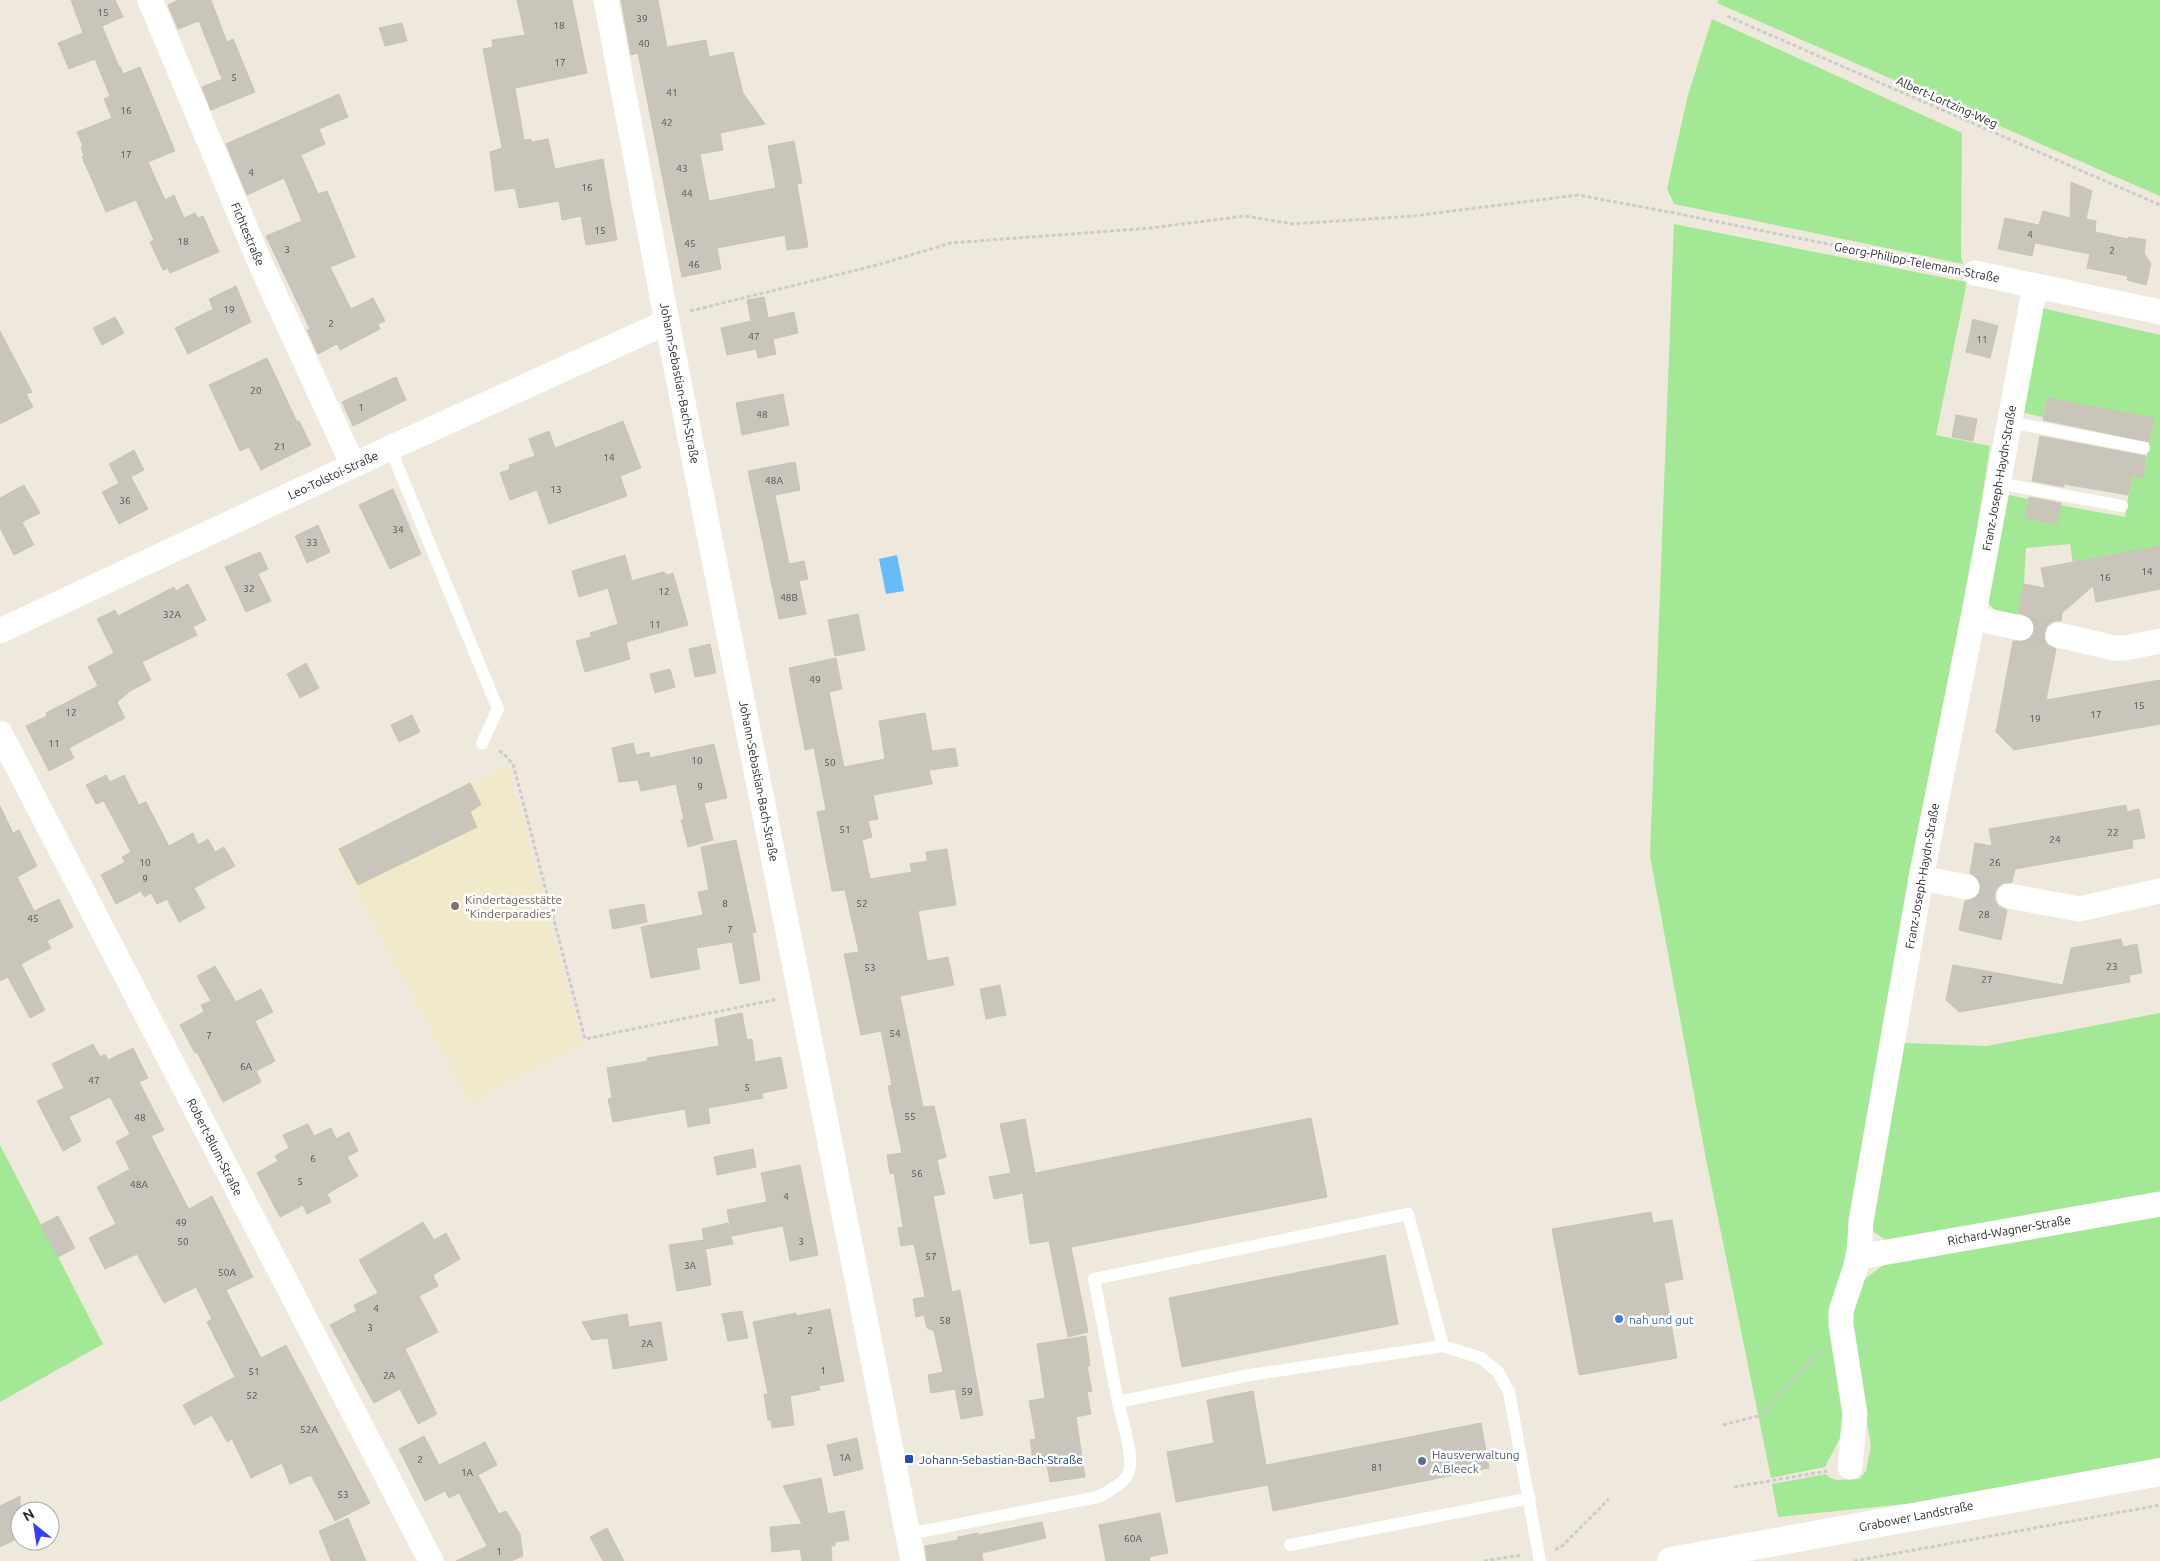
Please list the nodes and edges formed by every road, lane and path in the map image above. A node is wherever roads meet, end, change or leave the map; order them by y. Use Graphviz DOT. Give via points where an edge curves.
graph roads {
  1 [pos="150,0"];
  2 [pos="606,0"];
  3 [pos="1727,16"];
  4 [pos="2160,205"];
  5 [pos="1975,273"];
  6 [pos="2035,286"];
  7 [pos="2160,312"];
  8 [pos="667,322"];
  9 [pos="2009,422"];
  10 [pos="390,448"];
  11 [pos="2144,448"];
  12 [pos="353,465"];
  13 [pos="1998,483"];
  14 [pos="2122,506"];
  15 [pos="1973,618"];
  16 [pos="2021,628"];
  17 [pos="0,631"];
  18 [pos="2058,635"];
  19 [pos="2160,641"];
  20 [pos="0,733"];
  21 [pos="482,743"];
  22 [pos="1920,878"];
  23 [pos="1967,887"];
  24 [pos="2160,891"];
  25 [pos="2009,896"];
  26 [pos="801,994"];
  27 [pos="2160,1204"];
  28 [pos="1859,1257"];
  29 [pos="1841,1325"];
  30 [pos="1443,1346"];
  31 [pos="1118,1402"];
  32 [pos="1723,1425"];
  33 [pos="1850,1467"];
  34 [pos="2160,1472"];
  35 [pos="1734,1487"];
  36 [pos="1530,1498"];
  37 [pos="2160,1505"];
  38 [pos="908,1534"];
  39 [pos="1290,1545"];
  40 [pos="431,1561"];
  41 [pos="913,1561"];
  42 [pos="1540,1561"];
  43 [pos="1671,1561"];
  44 [pos="1854,1561"];
  1 -- 12 [label="street, Fichtestraße" via="261,266"];
  2 -- 8 [label="street, Johann-Sebastian-Bach-Straße"];
  3 -- 4 [label="path, Albert-Lortzing-Weg"];
  5 -- 6 [label="street, Georg-Philipp-Telemann-Straße"];
  5 -- 8 [label="path, Georg-Philipp-Telemann-Straße" via="1674,212 1578,196 1413,216 1293,224 1245,216 1151,228 951,243 877,265 695,309"];
  6 -- 7 [label="street, Georg-Philipp-Telemann-Straße"];
  6 -- 9 [label="street, Franz-Joseph-Haydn-Straße"];
  8 -- 10 [label="street, Leo-Tolstoi-Straße"];
  8 -- 26 [label="street, Johann-Sebastian-Bach-Straße"];
  9 -- 11 [label="lane"];
  9 -- 13 [label="street, Franz-Joseph-Haydn-Straße"];
  10 -- 12 [label="street, Leo-Tolstoi-Straße"];
  10 -- 21 [label="lane" via="498,709"];
  12 -- 17 [label="street, Leo-Tolstoi-Straße"];
  13 -- 14 [label="lane"];
  13 -- 15 [label="street, Franz-Joseph-Haydn-Straße"];
  15 -- 16 [label="street"];
  15 -- 22 [label="street, Franz-Joseph-Haydn-Straße"];
  18 -- 19 [label="street" via="2114,648"];
  20 -- 40 [label="street, Robert-Blum-Straße"];
  21 -- 26 [label="path" via="503,753 513,764 585,1039"];
  22 -- 23 [label="street"];
  22 -- 28 [label="street, Franz-Joseph-Haydn-Straße" via="1860,1221"];
  24 -- 25 [label="street" via="2079,909"];
  26 -- 38 [label="street, Johann-Sebastian-Bach-Straße"];
  27 -- 28 [label="street, Richard-Wagner-Straße"];
  28 -- 29 [label="street, Franz-Joseph-Haydn-Straße" via="1841,1312"];
  29 -- 32 [label="path" via="1762,1416"];
  29 -- 33 [label="street, Franz-Joseph-Haydn-Straße" via="1855,1414"];
  30 -- 31 [label="lane" via="1250,1376"];
  30 -- 31 [label="lane" via="1408,1214 1094,1279"];
  30 -- 36 [label="lane" via="1481,1358 1498,1372 1509,1392"];
  31 -- 38 [label="lane" via="1131,1460 1125,1479 1114,1488 1098,1497"];
  33 -- 35 [label="path"];
  34 -- 43 [label="main road, Grabower Landstraße"];
  36 -- 39 [label="lane"];
  36 -- 42 [label="lane"];
  37 -- 44 [label="path"];
  38 -- 41 [label="street, Johann-Sebastian-Bach-Straße"];
}
